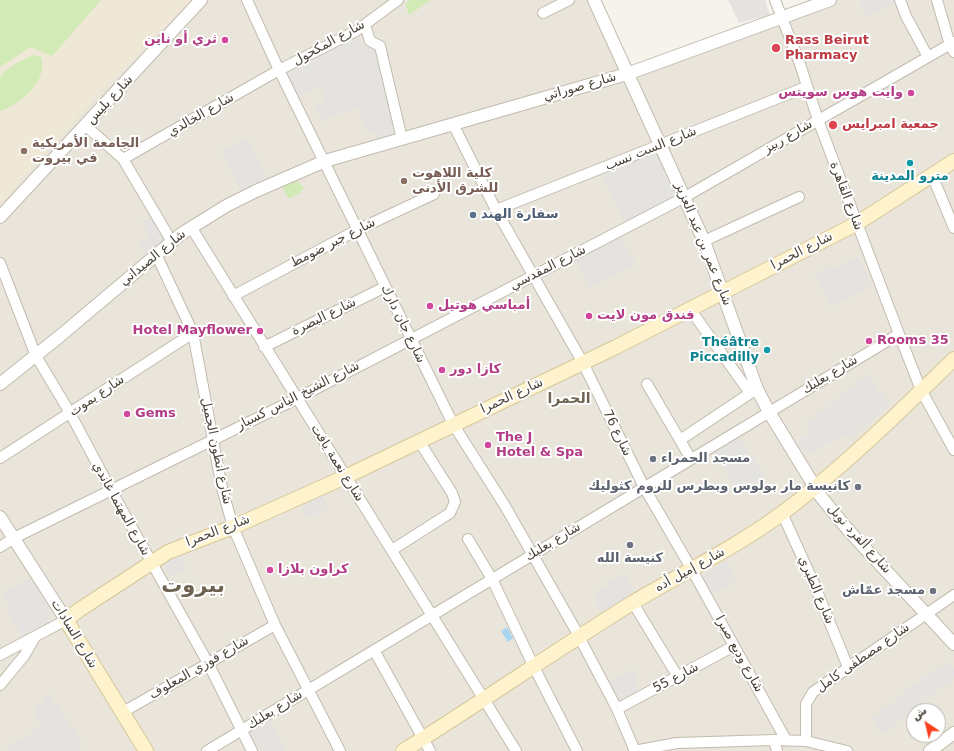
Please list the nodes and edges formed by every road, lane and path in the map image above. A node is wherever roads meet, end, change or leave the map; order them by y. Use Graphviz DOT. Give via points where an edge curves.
graph roads {
  1 [pos="202,0"];
  2 [pos="247,0"];
  3 [pos="398,0"];
  4 [pos="569,0"];
  5 [pos="594,0"];
  6 [pos="776,0"];
  7 [pos="830,0"];
  8 [pos="900,0"];
  9 [pos="937,0"];
  10 [pos="543,13"];
  11 [pos="782,17"];
  12 [pos="365,25"];
  13 [pos="953,46"];
  14 [pos="928,57"];
  15 [pos="279,70"];
  16 [pos="627,74"];
  17 [pos="806,87"];
  18 [pos="818,120"];
  19 [pos="453,124"];
  20 [pos="86,126"];
  21 [pos="402,139"];
  22 [pos="661,145"];
  23 [pos="123,159"];
  24 [pos="325,161"];
  25 [pos="954,161"];
  26 [pos="932,175"];
  27 [pos="434,194"];
  28 [pos="685,197"];
  29 [pos="799,197"];
  30 [pos="496,210"];
  31 [pos="0,217"];
  32 [pos="856,224"];
  33 [pos="190,227"];
  34 [pos="954,228"];
  35 [pos="357,230"];
  36 [pos="704,241"];
  37 [pos="172,242"];
  38 [pos="156,254"];
  39 [pos="0,263"];
  40 [pos="534,275"];
  41 [pos="385,287"];
  42 [pos="723,292"];
  43 [pos="233,296"];
  44 [pos="690,309"];
  45 [pos="193,333"];
  46 [pos="899,334"];
  47 [pos="410,338"];
  48 [pos="264,347"];
  49 [pos="36,356"];
  50 [pos="954,358"];
  51 [pos="583,363"];
  52 [pos="0,384"];
  53 [pos="648,384"];
  54 [pos="921,390"];
  55 [pos="753,391"];
  56 [pos="296,399"];
  57 [pos="769,412"];
  58 [pos="70,413"];
  59 [pos="453,424"];
  60 [pos="213,439"];
  61 [pos="680,440"];
  62 [pos="419,441"];
  63 [pos="954,450"];
  64 [pos="0,458"];
  65 [pos="691,459"];
  66 [pos="345,477"];
  67 [pos="814,486"];
  68 [pos="644,487"];
  69 [pos="110,490"];
  70 [pos="782,513"];
  71 [pos="0,517"];
  72 [pos="233,527"];
  73 [pos="14,538"];
  74 [pos="468,539"];
  75 [pos="0,547"];
  76 [pos="392,550"];
  77 [pos="532,554"];
  78 [pos="151,563"];
  79 [pos="691,568"];
  80 [pos="492,579"];
  81 [pos="954,595"];
  82 [pos="633,603"];
  83 [pos="927,613"];
  84 [pos="431,616"];
  85 [pos="66,620"];
  86 [pos="275,625"];
  87 [pos="579,636"];
  88 [pos="35,637"];
  89 [pos="954,644"];
  90 [pos="734,646"];
  91 [pos="374,650"];
  92 [pos="0,655"];
  93 [pos="208,663"];
  94 [pos="534,667"];
  95 [pos="848,667"];
  96 [pos="678,676"];
  97 [pos="0,685"];
  98 [pos="308,690"];
  99 [pos="484,699"];
  100 [pos="617,709"];
  101 [pos="123,712"];
  102 [pos="241,731"];
  103 [pos="954,733"];
  104 [pos="423,738"];
  105 [pos="774,740"];
  106 [pos="786,740"];
  107 [pos="806,741"];
  108 [pos="143,750"];
  109 [pos="934,750"];
  110 [pos="207,751"];
  111 [pos="252,751"];
  112 [pos="340,751"];
  113 [pos="403,751"];
  114 [pos="430,751"];
  115 [pos="516,751"];
  116 [pos="577,751"];
  117 [pos="634,751"];
  118 [pos="777,751"];
  119 [pos="847,751"];
  1 -- 20 [label="street, شارع بليس"];
  2 -- 15 [label="street, شارع جان دارك"];
  3 -- 12 [label="street, شارع المكحول"];
  4 -- 10 [label="street"];
  5 -- 16 [label="street, شارع عمر بن عبد العزيز"];
  6 -- 11 [label="street, شارع القاهرة"];
  7 -- 11 [label="street, شارع صوراتي"];
  8 -- 14 [label="street"];
  9 -- 13 [label="street"];
  11 -- 16 [label="street, شارع صوراتي"];
  11 -- 17 [label="street, شارع القاهرة"];
  12 -- 15 [label="street, شارع المكحول"];
  12 -- 21 [label="street" via="370,40 380,46"];
  13 -- 14 [label="street, شارع ربيز"];
  14 -- 18 [label="street, شارع ربيز"];
  15 -- 23 [label="street, شارع الخالدي"];
  15 -- 24 [label="street, شارع جان دارك"];
  16 -- 19 [label="street, شارع صوراتي"];
  16 -- 22 [label="street, شارع عمر بن عبد العزيز"];
  17 -- 18 [label="street, شارع القاهرة"];
  17 -- 22 [label="street, شارع الست نسب"];
  18 -- 28 [label="street, شارع ربيز"];
  18 -- 32 [label="street, شارع القاهرة"];
  19 -- 21 [label="street, شارع صوراتي"];
  19 -- 30 [label="street, شارع 76"];
  20 -- 23 [label="street"];
  20 -- 31 [label="street, شارع بليس"];
  21 -- 24 [label="street, شارع صوراتي"];
  22 -- 28 [label="street, شارع عمر بن عبد العزيز"];
  22 -- 30 [label="street, شارع الست نسب"];
  23 -- 37 [label="street"];
  24 -- 33 [label="street, شارع الصيداني" via="250,194"];
  24 -- 35 [label="street, شارع جان دارك"];
  25 -- 26 [label="main road, شارع الحمرا"];
  26 -- 32 [label="main road, شارع الحمرا"];
  26 -- 34 [label="street"];
  27 -- 35 [label="street, شارع جبر ضومط"];
  28 -- 36 [label="street, شارع عمر بن عبد العزيز"];
  28 -- 40 [label="street, شارع المقدسي"];
  29 -- 36 [label="street"];
  30 -- 40 [label="street, شارع 76"];
  32 -- 42 [label="main road, شارع الحمرا"];
  32 -- 46 [label="street, شارع القاهرة"];
  33 -- 37 [label="street, شارع الصيداني"];
  33 -- 43 [label="street, شارع نعمة يافت"];
  35 -- 41 [label="street, شارع جان دارك"];
  35 -- 43 [label="street, شارع جبر ضومط"];
  36 -- 42 [label="street, شارع عمر بن عبد العزيز"];
  37 -- 38 [label="street, شارع الصيداني"];
  38 -- 45 [label="street, شارع أنطون الجميل"];
  38 -- 49 [label="street, شارع الصيداني"];
  39 -- 49 [label="street, شارع المهتما غاندي"];
  40 -- 47 [label="street, شارع المقدسي"];
  40 -- 51 [label="street, شارع 76"];
  41 -- 47 [label="street, شارع جان دارك"];
  41 -- 48 [label="street, شارع البصرة"];
  42 -- 44 [label="main road, شارع الحمرا"];
  42 -- 55 [label="street, شارع عمر بن عبد العزيز"];
  43 -- 48 [label="street, شارع نعمة يافت"];
  44 -- 51 [label="main road, شارع الحمرا"];
  44 -- 55 [label="street"];
  45 -- 58 [label="street, شارع يموت"];
  45 -- 60 [label="street, شارع أنطون الجميل"];
  46 -- 54 [label="street, شارع القاهرة"];
  46 -- 57 [label="street, شارع بعلبك"];
  47 -- 56 [label="street, شارع الشيخ الياس كسبار"];
  47 -- 59 [label="street, شارع جان دارك"];
  48 -- 56 [label="street, شارع نعمة يافت"];
  49 -- 52 [label="street, شارع الصيداني"];
  49 -- 58 [label="street, شارع المهتما غاندي"];
  50 -- 54 [label="main road, شارع إميل أده"];
  51 -- 59 [label="main road, شارع الحمرا"];
  51 -- 68 [label="street, شارع 76"];
  53 -- 61 [label="street"];
  54 -- 63 [label="street, شارع القاهرة"];
  54 -- 67 [label="main road, شارع إميل أده" via="861,448"];
  55 -- 57 [label="street, شارع عمر بن عبد العزيز"];
  55 -- 61 [label="street"];
  56 -- 60 [label="street, شارع الشيخ الياس كسبار"];
  56 -- 66 [label="street, شارع نعمة يافت"];
  57 -- 65 [label="street, شارع بعلبك"];
  57 -- 67 [label="street, شارع عمر بن عبد العزيز"];
  58 -- 64 [label="street, شارع يموت"];
  58 -- 69 [label="street, شارع المهتما غاندي"];
  59 -- 62 [label="main road, شارع الحمرا"];
  59 -- 77 [label="street, شارع جان دارك"];
  60 -- 69 [label="street, شارع الشيخ الياس كسبار"];
  60 -- 72 [label="street, شارع أنطون الجميل" via="222,488"];
  61 -- 65 [label="street"];
  62 -- 66 [label="main road, شارع الحمرا"];
  62 -- 76 [label="street" via="455,502 450,513"];
  65 -- 68 [label="street, شارع بعلبك"];
  66 -- 72 [label="main road, شارع الحمرا"];
  66 -- 76 [label="street, شارع نعمة يافت"];
  67 -- 70 [label="main road, شارع إميل أده"];
  67 -- 83 [label="street, شارع ألفرد نوبل" via="849,531"];
  68 -- 77 [label="street, شارع بعلبك"];
  68 -- 79 [label="street, شارع 76"];
  69 -- 73 [label="street, شارع الشيخ الياس كسبار"];
  69 -- 78 [label="street, شارع المهتما غاندي"];
  70 -- 79 [label="main road, شارع إميل أده" via="735,545"];
  70 -- 95 [label="street, شارع الطبري"];
  71 -- 73 [label="street, شارع السادات"];
  72 -- 78 [label="main road, شارع الحمرا" via="185,544"];
  72 -- 86 [label="street, شارع أنطون الجميل"];
  73 -- 75 [label="street, شارع الشيخ الياس كسبار"];
  73 -- 85 [label="street, شارع السادات"];
  74 -- 80 [label="street"];
  76 -- 84 [label="street, شارع نعمة يافت"];
  77 -- 80 [label="street, شارع بعلبك"];
  77 -- 87 [label="street, شارع جان دارك"];
  78 -- 85 [label="main road, شارع الحمرا"];
  78 -- 93 [label="street, شارع المهتما غاندي"];
  79 -- 82 [label="main road, شارع إميل أده"];
  79 -- 90 [label="street, شارع وديع صبرا"];
  80 -- 84 [label="street, شارع بعلبك"];
  80 -- 94 [label="street"];
  81 -- 83 [label="street, شارع مصطفى كامل"];
  82 -- 87 [label="main road, شارع إميل أده"];
  82 -- 96 [label="street"];
  83 -- 89 [label="street, شارع ألفرد نوبل"];
  83 -- 95 [label="street, شارع مصطفى كامل"];
  84 -- 91 [label="street, شارع بعلبك"];
  84 -- 99 [label="street, شارع نعمة يافت"];
  85 -- 88 [label="street"];
  85 -- 101 [label="main road, شارع السادات"];
  86 -- 93 [label="street, شارع فوزي المعلوف"];
  86 -- 98 [label="street, شارع أنطون الجميل"];
  87 -- 94 [label="main road, شارع إميل أده"];
  87 -- 100 [label="street, شارع جان دارك"];
  88 -- 92 [label="street"];
  88 -- 97 [label="street" via="24,656"];
  90 -- 96 [label="street, شارع 55"];
  90 -- 106 [label="street, شارع وديع صبرا"];
  91 -- 98 [label="street, شارع بعلبك"];
  91 -- 104 [label="street"];
  93 -- 101 [label="street, شارع فوزي المعلوف"];
  93 -- 102 [label="street, شارع المهتما غاندي"];
  94 -- 99 [label="main road, شارع إميل أده"];
  94 -- 116 [label="street"];
  95 -- 107 [label="street, شارع مصطفى كامل" via="820,686 808,699 805,710"];
  96 -- 100 [label="street, شارع 55"];
  98 -- 102 [label="street, شارع بعلبك"];
  98 -- 112 [label="street, شارع أنطون الجميل"];
  99 -- 104 [label="main road, شارع إميل أده"];
  99 -- 115 [label="street, شارع نعمة يافت"];
  100 -- 117 [label="street, شارع جان دارك"];
  101 -- 108 [label="main road, شارع السادات"];
  102 -- 110 [label="street, شارع بعلبك"];
  102 -- 111 [label="street, شارع المهتما غاندي"];
  103 -- 109 [label="street"];
  104 -- 113 [label="main road, شارع إميل أده"];
  104 -- 114 [label="street"];
  105 -- 106 [label="street"];
  105 -- 117 [label="street" via="682,743"];
  105 -- 118 [label="street"];
  106 -- 107 [label="street"];
  107 -- 119 [label="street"];
}
